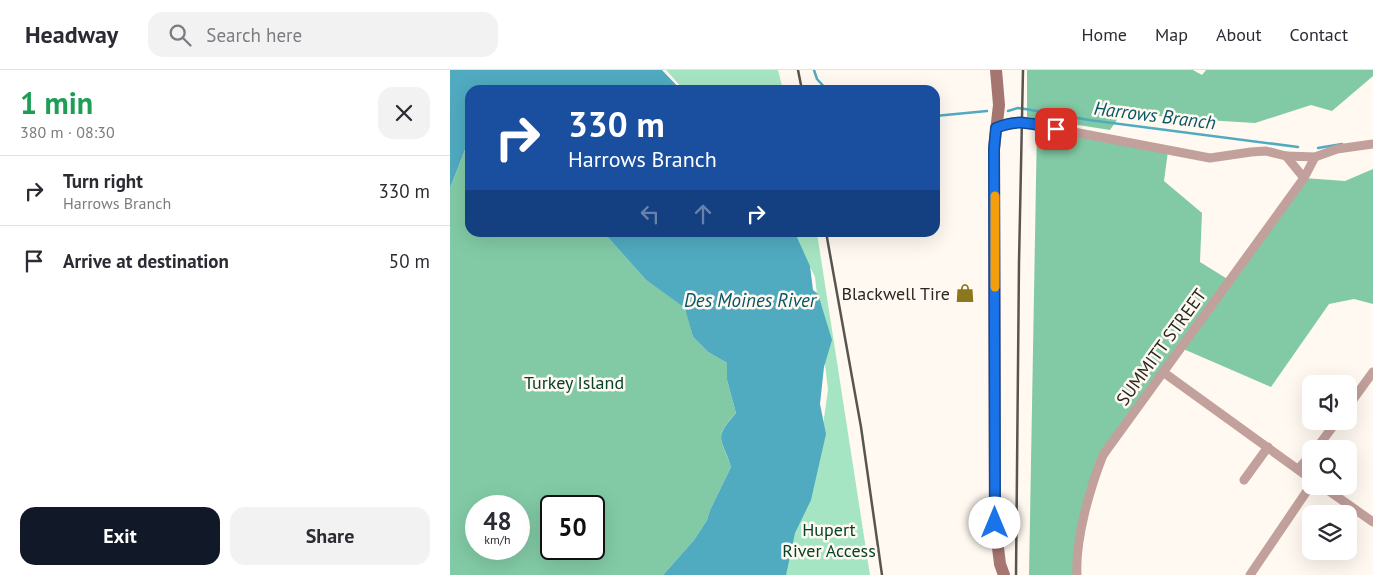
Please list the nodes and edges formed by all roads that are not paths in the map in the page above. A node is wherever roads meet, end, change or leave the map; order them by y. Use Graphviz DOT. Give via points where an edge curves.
graph roads {
  1 [pos="996,70"];
  2 [pos="996,128"];
  3 [pos="1373,144"];
  4 [pos="1286,156"];
  5 [pos="1315,157"];
  6 [pos="1304,178"];
  7 [pos="1163,372"];
  8 [pos="1373,372"];
  9 [pos="1357,394"];
  10 [pos="1268,447"];
  11 [pos="1302,465"];
  12 [pos="1298,469"];
  13 [pos="1302,472"];
  14 [pos="1244,480"];
  15 [pos="1304,495"];
  16 [pos="1335,495"];
  17 [pos="1373,522"];
  18 [pos="1004,575"];
  19 [pos="1077,575"];
  20 [pos="1250,575"];
  1 -- 2 [label="main road" via="999,105"];
  2 -- 4 [label="street" via="1021,122 1210,158 1266,151"];
  2 -- 18 [label="main road" via="995,523"];
  3 -- 5 [label="street" via="1336,149"];
  4 -- 5 [label="street"];
  4 -- 6 [label="street"];
  5 -- 6 [label="street, SUMMITT STREET"];
  6 -- 7 [label="street, SUMMITT STREET"];
  7 -- 10 [label="street"];
  7 -- 19 [label="street, SUMMITT STREET" via="1103,454 1079,544"];
  8 -- 9 [label="street"];
  10 -- 12 [label="street"];
  10 -- 14 [label="street"];
  11 -- 12 [label="street"];
  12 -- 13 [label="street"];
  15 -- 20 [label="street"];
  16 -- 17 [label="street"];
}
